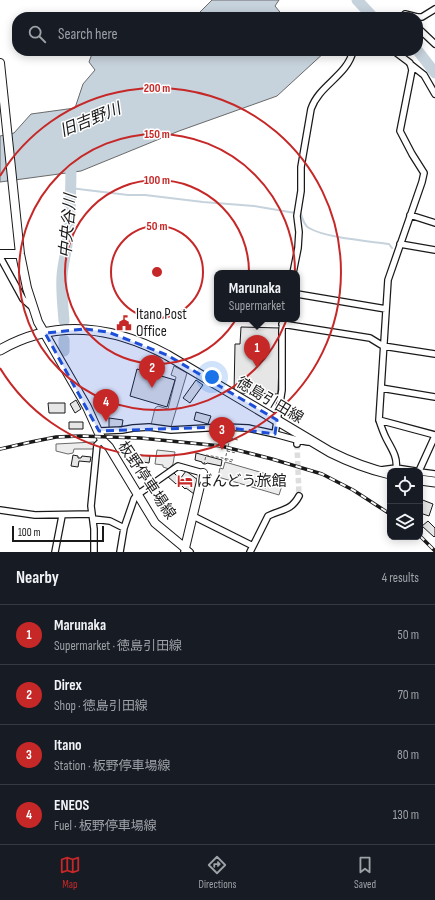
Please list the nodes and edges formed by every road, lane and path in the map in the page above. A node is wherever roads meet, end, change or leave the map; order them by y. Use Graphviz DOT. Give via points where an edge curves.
graph roads {
  1 [pos="435,9"];
  2 [pos="423,16"];
  3 [pos="423,33"];
  4 [pos="435,44"];
  5 [pos="352,56"];
  6 [pos="400,56"];
  7 [pos="0,63"];
  8 [pos="410,64"];
  9 [pos="435,94"];
  10 [pos="410,215"];
  11 [pos="435,223"];
  12 [pos="400,244"];
  13 [pos="435,250"];
  14 [pos="0,254"];
  15 [pos="20,254"];
  16 [pos="0,258"];
  17 [pos="294,270"];
  18 [pos="300,295"];
  19 [pos="32,307"];
  20 [pos="386,309"];
  21 [pos="283,322"];
  22 [pos="45,333"];
  23 [pos="383,346"];
  24 [pos="0,350"];
  25 [pos="435,354"];
  26 [pos="381,388"];
  27 [pos="435,397"];
  28 [pos="277,420"];
  29 [pos="379,420"];
  30 [pos="99,431"];
  31 [pos="275,434"];
  32 [pos="435,435"];
  33 [pos="102,440"];
  34 [pos="238,440"];
  35 [pos="313,443"];
  36 [pos="227,451"];
  37 [pos="236,453"];
  38 [pos="393,468"];
  39 [pos="421,468"];
  40 [pos="387,471"];
  41 [pos="203,472"];
  42 [pos="423,472"];
  43 [pos="435,474"];
  44 [pos="423,480"];
  45 [pos="435,482"];
  46 [pos="137,495"];
  47 [pos="299,496"];
  48 [pos="0,510"];
  49 [pos="62,516"];
  50 [pos="93,516"];
  51 [pos="193,516"];
  52 [pos="124,528"];
  53 [pos="252,549"];
  54 [pos="186,551"];
  55 [pos="55,552"];
  56 [pos="94,552"];
  57 [pos="120,552"];
  1 -- 2 [label="street"];
  3 -- 4 [label="street"];
  5 -- 17 [label="street" via="343,71 319,93 309,116 301,167 301,191 297,214 298,248"];
  6 -- 8 [label="street"];
  7 -- 15 [label="main road, 板野停車場線"];
  8 -- 9 [label="street" via="424,75"];
  8 -- 10 [label="street" via="412,70 400,131 424,173"];
  10 -- 11 [label="street"];
  10 -- 12 [label="street"];
  12 -- 13 [label="street"];
  12 -- 20 [label="street" via="388,280"];
  14 -- 15 [label="main road"];
  15 -- 19 [label="main road, 板野停車場線"];
  16 -- 19 [label="street" via="23,299"];
  18 -- 20 [label="street"];
  19 -- 22 [label="main road, 板野停車場線"];
  20 -- 23 [label="street"];
  21 -- 23 [label="street" via="370,338"];
  21 -- 28 [label="street" via="282,390"];
  22 -- 24 [label="main road, 徳島引田線" via="26,338"];
  22 -- 28 [label="main road, 徳島引田線" via="86,329 133,339"];
  22 -- 30 [label="main road, 板野停車場線"];
  23 -- 25 [label="street"];
  23 -- 26 [label="street"];
  26 -- 27 [label="street"];
  26 -- 29 [label="street"];
  28 -- 31 [label="street"];
  28 -- 35 [label="main road, 徳島引田線"];
  29 -- 32 [label="street"];
  29 -- 38 [label="street" via="395,455"];
  30 -- 31 [label="street" via="224,426"];
  30 -- 33 [label="main road, 板野停車場線"];
  31 -- 35 [label="street" via="297,442"];
  32 -- 39 [label="street"];
  33 -- 46 [label="main road, 板野停車場線" via="109,447"];
  33 -- 50 [label="street" via="96,451"];
  34 -- 36 [label="path, bridge" via="229,438"];
  35 -- 40 [label="main road, 徳島引田線" via="356,465"];
  36 -- 37 [label="path"];
  36 -- 41 [label="path, bridge" via="225,460 232,462 233,460 227,459 206,455"];
  41 -- 46 [label="street" via="178,466"];
  41 -- 51 [label="main road, 板野停車場線"];
  42 -- 43 [label="street"];
  44 -- 45 [label="main road"];
  46 -- 52 [label="street"];
  46 -- 54 [label="main road, 板野停車場線" via="155,523"];
  47 -- 53 [label="street" via="286,510 268,516"];
  48 -- 49 [label="street"];
  49 -- 50 [label="street"];
  49 -- 55 [label="street"];
  50 -- 52 [label="street"];
  50 -- 56 [label="street"];
  51 -- 53 [label="street"];
  51 -- 54 [label="main road, 板野停車場線"];
  52 -- 57 [label="street"];
}
